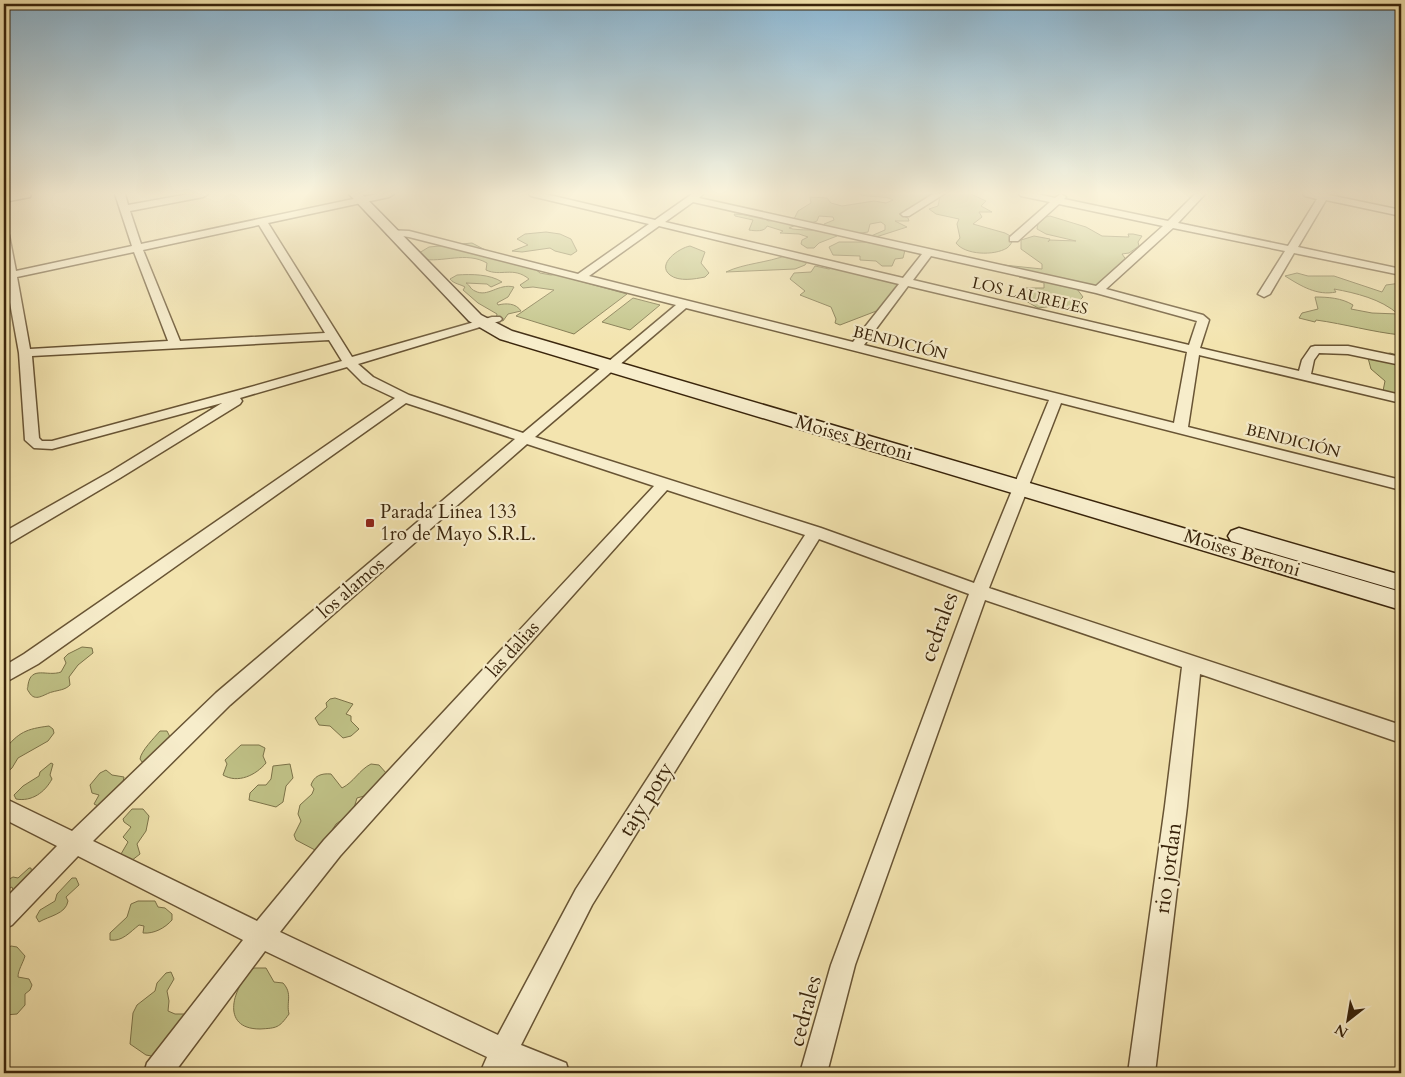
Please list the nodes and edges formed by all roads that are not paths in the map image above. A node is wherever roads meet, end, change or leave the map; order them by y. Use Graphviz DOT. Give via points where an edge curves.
graph roads {
  1 [pos="5,244"];
  2 [pos="150,244"];
  3 [pos="277,244"];
  4 [pos="403,244"];
  5 [pos="419,244"];
  6 [pos="449,244"];
  7 [pos="626,244"];
  8 [pos="742,244"];
  9 [pos="896,244"];
  10 [pos="1149,244"];
  11 [pos="1262,244"];
  12 [pos="1294,244"];
  13 [pos="137,247"];
  14 [pos="1290,250"];
  15 [pos="928,252"];
  16 [pos="1401,272"];
  17 [pos="7,276"];
  18 [pos="579,278"];
  19 [pos="905,282"];
  20 [pos="1098,290"];
  21 [pos="1264,294"];
  22 [pos="684,304"];
  23 [pos="489,320"];
  24 [pos="334,336"];
  25 [pos="175,344"];
  26 [pos="854,348"];
  27 [pos="1193,351"];
  28 [pos="24,353"];
  29 [pos="616,361"];
  30 [pos="1401,361"];
  31 [pos="349,362"];
  32 [pos="1304,377"];
  33 [pos="252,391"];
  34 [pos="404,398"];
  35 [pos="1056,399"];
  36 [pos="1401,400"];
  37 [pos="1180,430"];
  38 [pos="525,438"];
  39 [pos="1024,481"];
  40 [pos="664,484"];
  41 [pos="1401,485"];
  42 [pos="815,532"];
  43 [pos="4,539"];
  44 [pos="1401,583"];
  45 [pos="979,591"];
  46 [pos="1401,601"];
  47 [pos="1192,663"];
  48 [pos="4,675"];
  49 [pos="1401,734"];
  50 [pos="4,808"];
  51 [pos="74,844"];
  52 [pos="4,917"];
  53 [pos="261,936"];
  54 [pos="499,1062"];
  55 [pos="157,1073"];
  56 [pos="556,1073"];
  57 [pos="813,1073"];
  58 [pos="1141,1073"];
  1 -- 17 [label="street"];
  2 -- 13 [label="street"];
  3 -- 24 [label="street"];
  4 -- 23 [label="street, Moises Bertoni" via="474,318"];
  5 -- 23 [label="street, Moises Bertoni" via="486,311"];
  6 -- 18 [label="street, BENDICIÓN"];
  7 -- 18 [label="street"];
  8 -- 19 [label="street, LOS LAURELES"];
  9 -- 15 [label="street"];
  10 -- 20 [label="street"];
  11 -- 14 [label="street"];
  12 -- 14 [label="street"];
  13 -- 17 [label="street"];
  13 -- 25 [label="street"];
  14 -- 16 [label="street"];
  14 -- 21 [label="street"];
  15 -- 19 [label="street"];
  15 -- 20 [label="street"];
  17 -- 28 [label="street"];
  18 -- 22 [label="street, BENDICIÓN"];
  19 -- 26 [label="street"];
  19 -- 27 [label="street, LOS LAURELES"];
  20 -- 27 [label="street" via="1203,320"];
  22 -- 26 [label="street, BENDICIÓN"];
  22 -- 29 [label="street, los alamos"];
  23 -- 29 [label="street, Moises Bertoni" via="506,335"];
  23 -- 31 [label="street"];
  24 -- 25 [label="street"];
  24 -- 31 [label="street"];
  25 -- 28 [label="street"];
  26 -- 35 [label="street, BENDICIÓN"];
  27 -- 32 [label="street, LOS LAURELES"];
  27 -- 37 [label="street"];
  28 -- 33 [label="street" via="32,440 39,445 52,446"];
  29 -- 38 [label="street, los alamos"];
  29 -- 39 [label="street, Moises Bertoni"];
  30 -- 32 [label="street" via="1350,350 1315,350 1308,360"];
  31 -- 33 [label="street"];
  31 -- 34 [label="street" via="368,380"];
  32 -- 36 [label="street, LOS LAURELES"];
  33 -- 43 [label="street" via="115,476"];
  34 -- 38 [label="street"];
  34 -- 48 [label="street"];
  35 -- 37 [label="street, BENDICIÓN"];
  35 -- 39 [label="street"];
  37 -- 41 [label="street, BENDICIÓN"];
  38 -- 40 [label="street"];
  38 -- 51 [label="street, los alamos" via="223,699"];
  39 -- 44 [label="street, Moises Bertoni"];
  39 -- 45 [label="street"];
  39 -- 46 [label="street, Moises Bertoni"];
  40 -- 42 [label="street"];
  40 -- 53 [label="street, las dalias" via="332,848"];
  42 -- 45 [label="street"];
  42 -- 54 [label="street, tajy poty" via="584,896"];
  45 -- 47 [label="street, cedrales"];
  45 -- 57 [label="street, cedrales" via="843,965"];
  47 -- 49 [label="street, cedrales"];
  47 -- 58 [label="street, rio jordan"];
  50 -- 51 [label="street"];
  51 -- 52 [label="street, los alamos"];
  51 -- 53 [label="street"];
  53 -- 54 [label="street"];
  53 -- 55 [label="street, las dalias"];
  54 -- 56 [label="street"];
}
